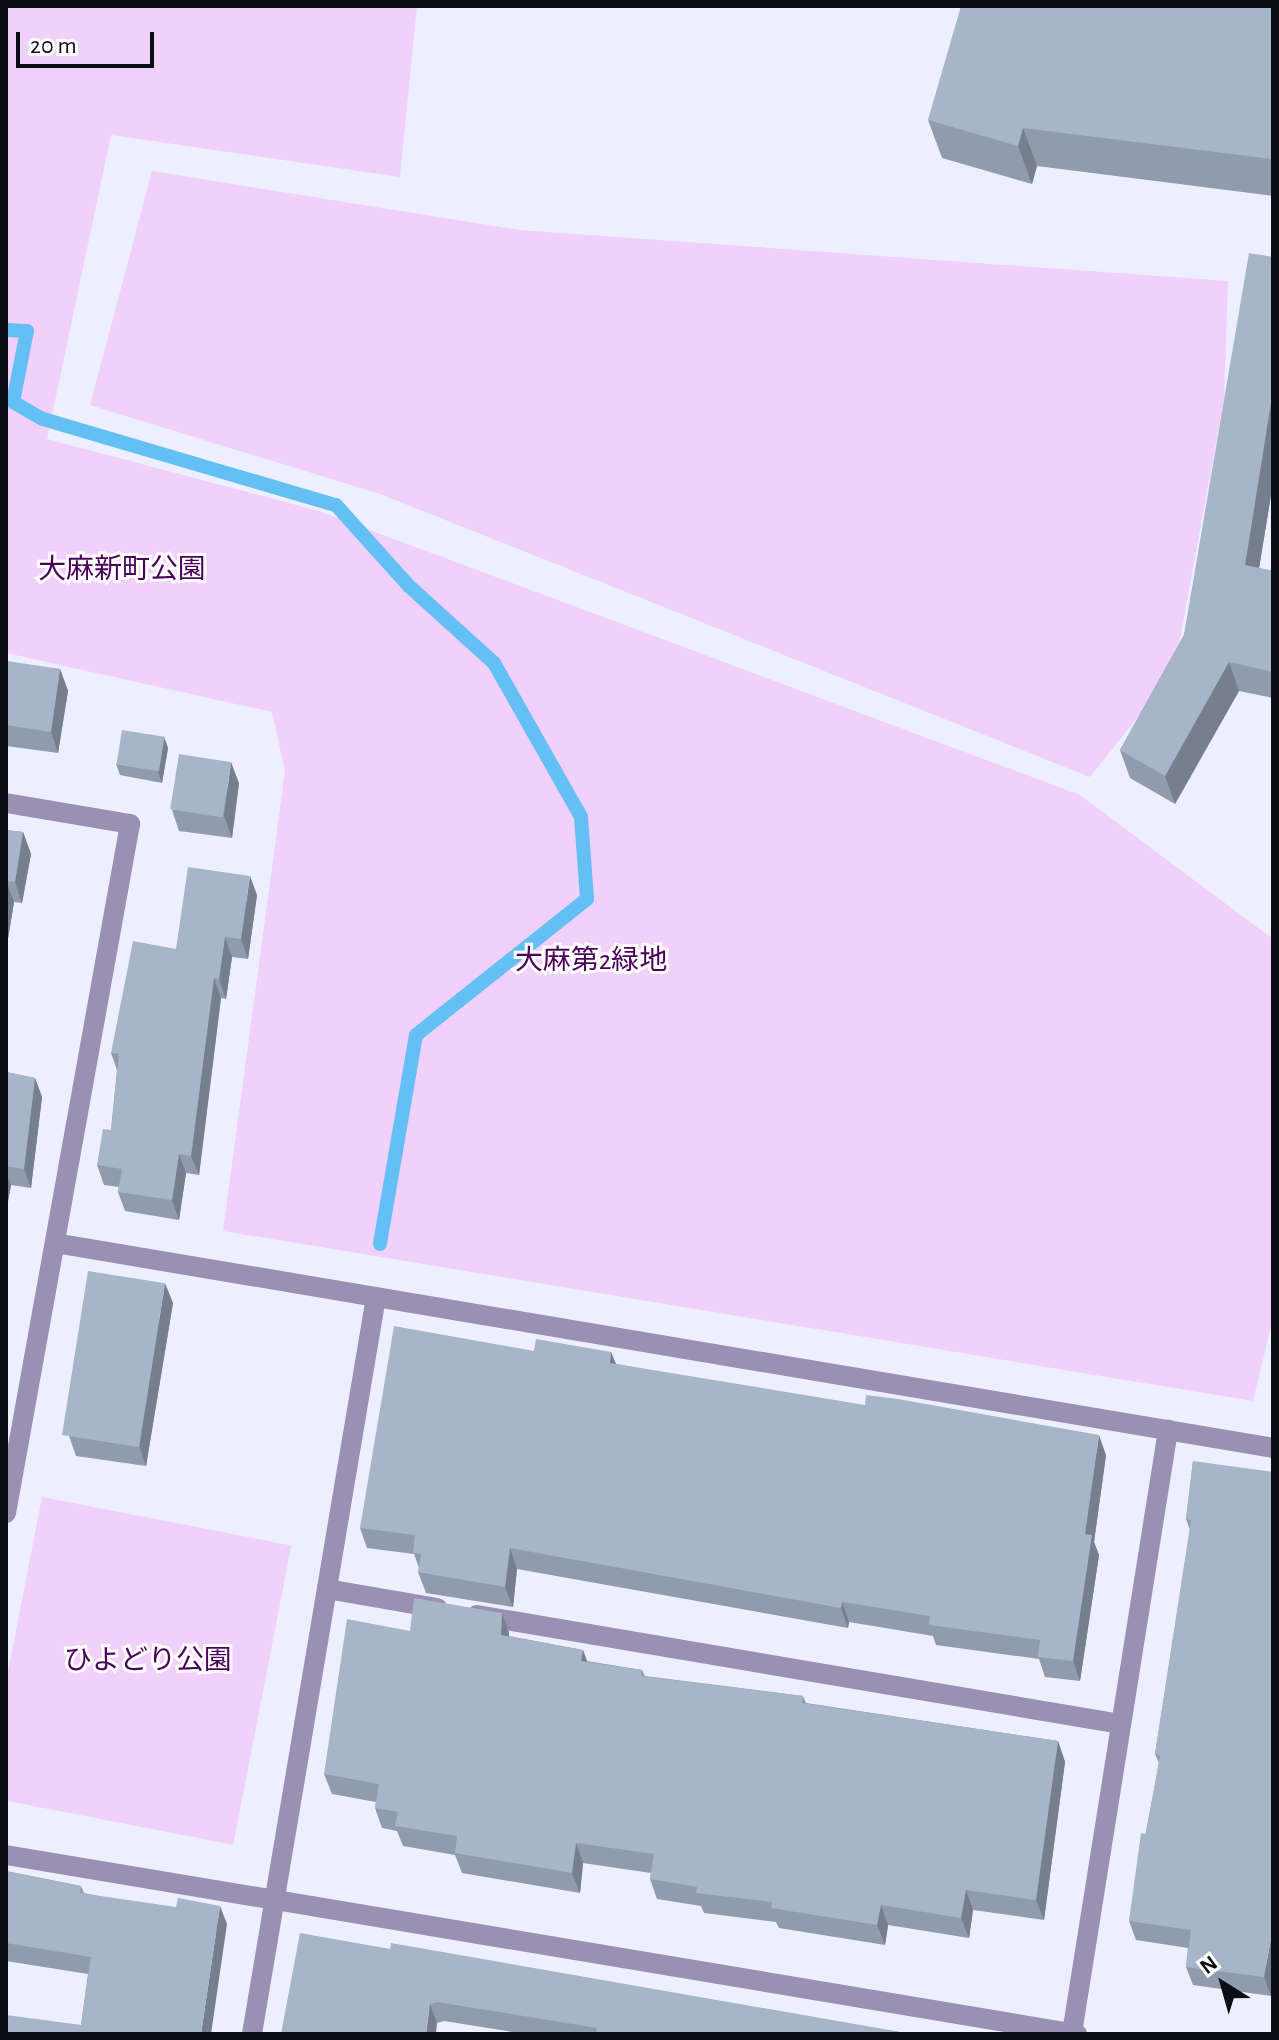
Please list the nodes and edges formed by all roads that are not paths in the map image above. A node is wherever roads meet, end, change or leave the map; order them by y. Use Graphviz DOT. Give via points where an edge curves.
graph roads {
  1 [pos="6,803"];
  2 [pos="55,1243"];
  3 [pos="376,1297"];
  4 [pos="1168,1430"];
  5 [pos="1273,1448"];
  6 [pos="6,1513"];
  7 [pos="327,1589"];
  8 [pos="1120,1724"];
  9 [pos="6,1855"];
  10 [pos="274,1900"];
  11 [pos="252,2034"];
  12 [pos="1074,2034"];
  1 -- 2 [label="street" via="130,824"];
  2 -- 3 [label="street"];
  2 -- 6 [label="street"];
  3 -- 4 [label="street"];
  3 -- 7 [label="street"];
  4 -- 5 [label="street"];
  4 -- 8 [label="street"];
  7 -- 8 [label="street"];
  7 -- 10 [label="street"];
  8 -- 12 [label="street"];
  9 -- 10 [label="street"];
  10 -- 11 [label="street"];
  10 -- 12 [label="street"];
}
